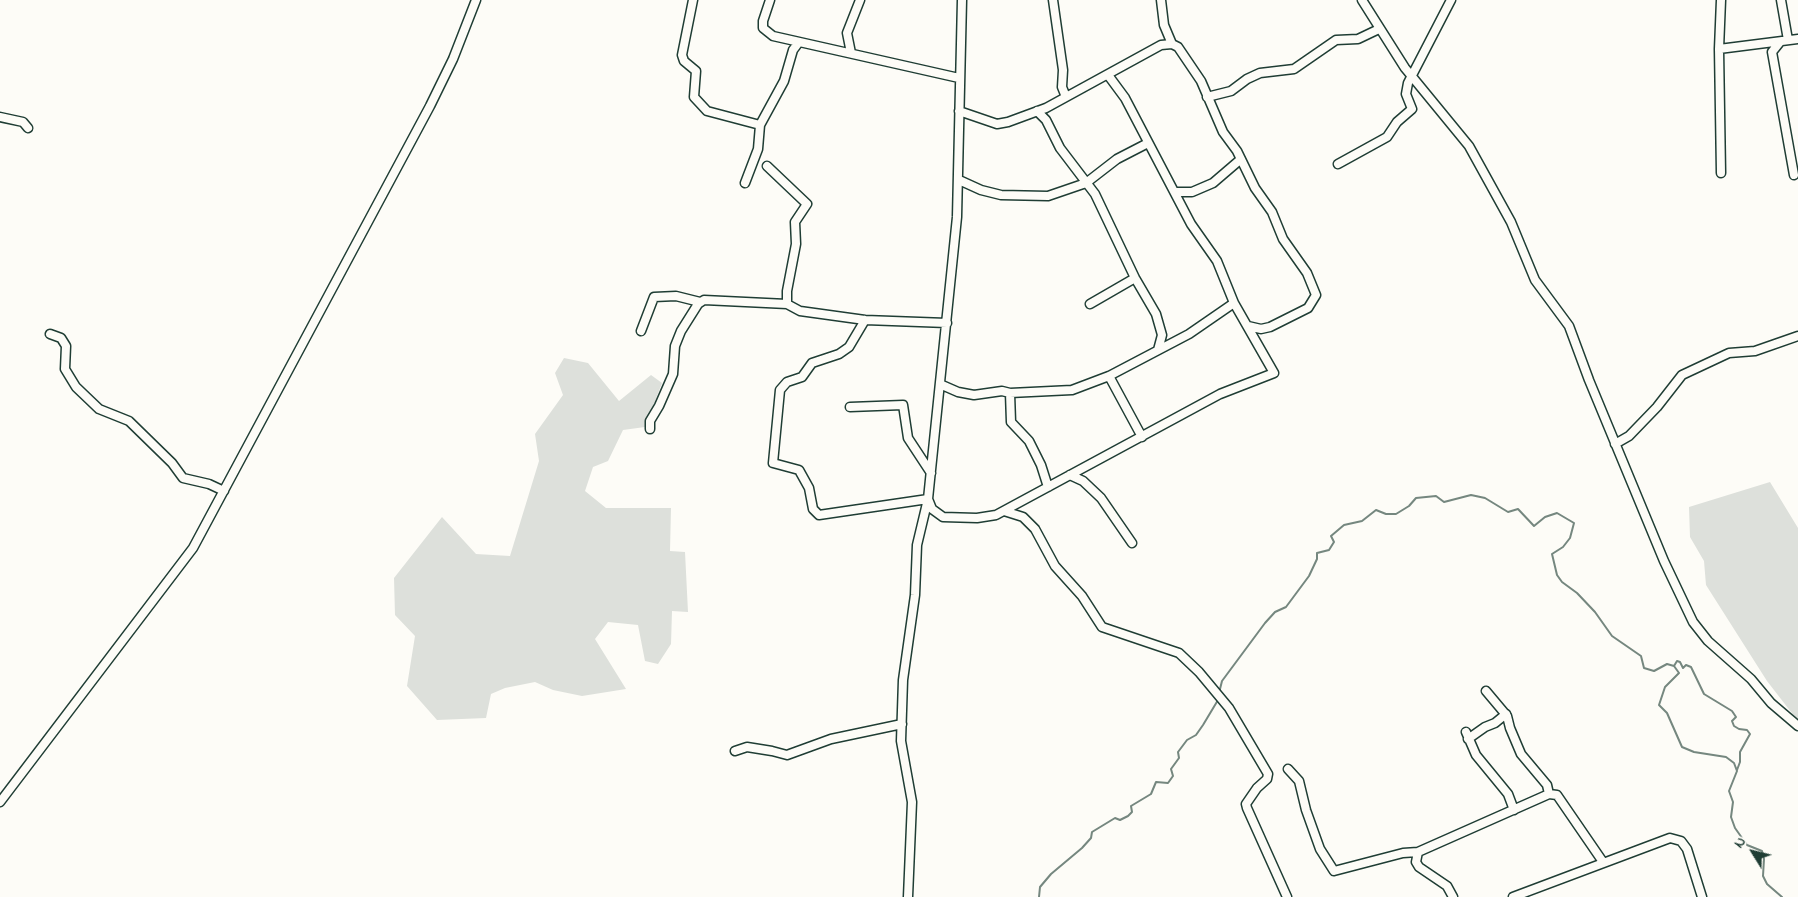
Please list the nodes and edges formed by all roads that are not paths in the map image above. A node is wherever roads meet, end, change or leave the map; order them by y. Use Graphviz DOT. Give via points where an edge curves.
graph roads {
  1 [pos="476,0"];
  2 [pos="693,0"];
  3 [pos="770,0"];
  4 [pos="860,0"];
  5 [pos="962,0"];
  6 [pos="1053,0"];
  7 [pos="1160,0"];
  8 [pos="1362,0"];
  9 [pos="1451,0"];
  10 [pos="1721,0"];
  11 [pos="1781,0"];
  12 [pos="1379,29"];
  13 [pos="1798,39"];
  14 [pos="1784,41"];
  15 [pos="799,42"];
  16 [pos="1172,44"];
  17 [pos="1719,49"];
  18 [pos="851,53"];
  19 [pos="1108,75"];
  20 [pos="1411,76"];
  21 [pos="959,78"];
  22 [pos="1066,97"];
  23 [pos="1207,97"];
  24 [pos="959,111"];
  25 [pos="1037,111"];
  26 [pos="0,117"];
  27 [pos="760,125"];
  28 [pos="28,128"];
  29 [pos="1148,144"];
  30 [pos="1241,159"];
  31 [pos="1338,164"];
  32 [pos="767,166"];
  33 [pos="1721,173"];
  34 [pos="1794,175"];
  35 [pos="959,180"];
  36 [pos="745,183"];
  37 [pos="1086,183"];
  38 [pos="1176,192"];
  39 [pos="1135,278"];
  40 [pos="700,302"];
  41 [pos="1234,303"];
  42 [pos="787,304"];
  43 [pos="1090,304"];
  44 [pos="865,320"];
  45 [pos="947,323"];
  46 [pos="1248,326"];
  47 [pos="641,331"];
  48 [pos="50,334"];
  49 [pos="1798,336"];
  50 [pos="1158,350"];
  51 [pos="1109,376"];
  52 [pos="942,385"];
  53 [pos="1010,392"];
  54 [pos="850,407"];
  55 [pos="650,429"];
  56 [pos="1142,437"];
  57 [pos="1615,444"];
  58 [pos="931,474"];
  59 [pos="1070,475"];
  60 [pos="1048,487"];
  61 [pos="224,491"];
  62 [pos="928,499"];
  63 [pos="1004,511"];
  64 [pos="1132,543"];
  65 [pos="1486,691"];
  66 [pos="1506,714"];
  67 [pos="902,724"];
  68 [pos="1798,726"];
  69 [pos="735,751"];
  70 [pos="1288,769"];
  71 [pos="1550,794"];
  72 [pos="0,802"];
  73 [pos="1514,810"];
  74 [pos="1418,852"];
  75 [pos="1603,862"];
  76 [pos="908,897"];
  77 [pos="1287,897"];
  78 [pos="1453,897"];
  79 [pos="1513,897"];
  80 [pos="1702,897"];
  1 -- 61 [label="street" via="430,106"];
  2 -- 27 [label="street" via="682,55 696,71 694,97 707,111"];
  3 -- 15 [label="street" via="763,21 766,32"];
  4 -- 18 [label="street" via="847,34"];
  5 -- 21 [label="street"];
  6 -- 22 [label="street" via="1063,70 1062,87"];
  7 -- 16 [label="street" via="1164,25"];
  8 -- 12 [label="street"];
  9 -- 20 [label="street"];
  10 -- 17 [label="street"];
  11 -- 14 [label="street"];
  12 -- 20 [label="street"];
  12 -- 23 [label="street" via="1358,39 1336,40 1294,69 1260,73 1231,91"];
  13 -- 14 [label="street"];
  14 -- 17 [label="street"];
  14 -- 34 [label="street" via="1772,52"];
  15 -- 18 [label="street"];
  15 -- 27 [label="street" via="793,50 784,81"];
  16 -- 19 [label="street" via="1155,48"];
  16 -- 23 [label="street" via="1178,47 1198,75"];
  17 -- 33 [label="street"];
  18 -- 21 [label="street"];
  19 -- 22 [label="street"];
  19 -- 29 [label="street" via="1121,91"];
  20 -- 31 [label="street" via="1406,89 1412,106 1409,112 1387,137"];
  20 -- 57 [label="street" via="1469,146 1516,232 1534,280 1564,316"];
  21 -- 24 [label="street"];
  22 -- 25 [label="street"];
  23 -- 30 [label="street" via="1223,132"];
  24 -- 25 [label="street" via="1002,124"];
  24 -- 35 [label="street"];
  25 -- 37 [label="street"];
  26 -- 28 [label="street" via="23,122"];
  27 -- 36 [label="street" via="758,149"];
  29 -- 37 [label="street" via="1117,159"];
  29 -- 38 [label="street"];
  30 -- 38 [label="street" via="1207,186 1192,192"];
  30 -- 46 [label="street" via="1259,196 1272,212 1283,239 1307,273 1316,295 1308,308 1270,328"];
  32 -- 42 [label="street" via="807,204 795,222 796,238"];
  35 -- 37 [label="street" via="988,192 1026,197 1048,196"];
  35 -- 45 [label="street"];
  37 -- 39 [label="street" via="1095,194"];
  38 -- 41 [label="street" via="1191,224 1220,268"];
  39 -- 43 [label="street"];
  39 -- 50 [label="street" via="1161,327 1162,341"];
  40 -- 42 [label="street"];
  40 -- 47 [label="street" via="676,296 654,297"];
  40 -- 55 [label="street" via="676,343 673,374 650,421"];
  41 -- 46 [label="street"];
  41 -- 50 [label="street" via="1189,334"];
  42 -- 44 [label="street" via="800,311"];
  44 -- 45 [label="street"];
  44 -- 62 [label="street" via="844,351 812,363 802,377 782,386 773,463 799,470 809,488 813,508 819,515"];
  45 -- 52 [label="street"];
  46 -- 56 [label="street" via="1274,373 1220,394"];
  48 -- 61 [label="street" via="61,338 66,346 65,368 76,387 94,404 129,422 184,478"];
  49 -- 57 [label="street" via="1755,351 1729,353 1682,375 1629,436"];
  50 -- 51 [label="street"];
  51 -- 53 [label="street" via="1072,390"];
  51 -- 56 [label="street"];
  52 -- 53 [label="street" via="967,395"];
  52 -- 58 [label="street"];
  53 -- 60 [label="street" via="1011,422 1029,441"];
  54 -- 58 [label="street" via="904,406 908,438"];
  56 -- 59 [label="street"];
  57 -- 68 [label="street" via="1664,561 1694,622 1708,641 1751,679 1771,704"];
  58 -- 62 [label="street"];
  59 -- 60 [label="street"];
  59 -- 64 [label="street" via="1083,481 1101,498"];
  60 -- 63 [label="street"];
  61 -- 72 [label="street" via="177,571"];
  62 -- 63 [label="street" via="932,510 943,517 977,518"];
  62 -- 67 [label="street" via="917,545 915,595 903,680"];
  63 -- 77 [label="street" via="1023,517 1035,529 1055,566 1082,596 1102,627 1179,653 1229,708 1268,774 1246,808"];
  65 -- 66 [label="street"];
  66 -- 71 [label="street" via="1521,754 1547,785"];
  66 -- 73 [label="street" via="1467,736 1476,755 1508,794"];
  67 -- 69 [label="street" via="831,739 787,755 747,747"];
  67 -- 76 [label="street" via="902,751 912,802"];
  70 -- 74 [label="street" via="1300,781 1320,849 1334,871"];
  71 -- 73 [label="street"];
  71 -- 75 [label="street" via="1557,795"];
  73 -- 74 [label="street"];
  74 -- 78 [label="street" via="1416,862 1419,867 1447,886"];
  75 -- 79 [label="street"];
  75 -- 80 [label="street" via="1661,840 1676,838 1686,849"];
}
